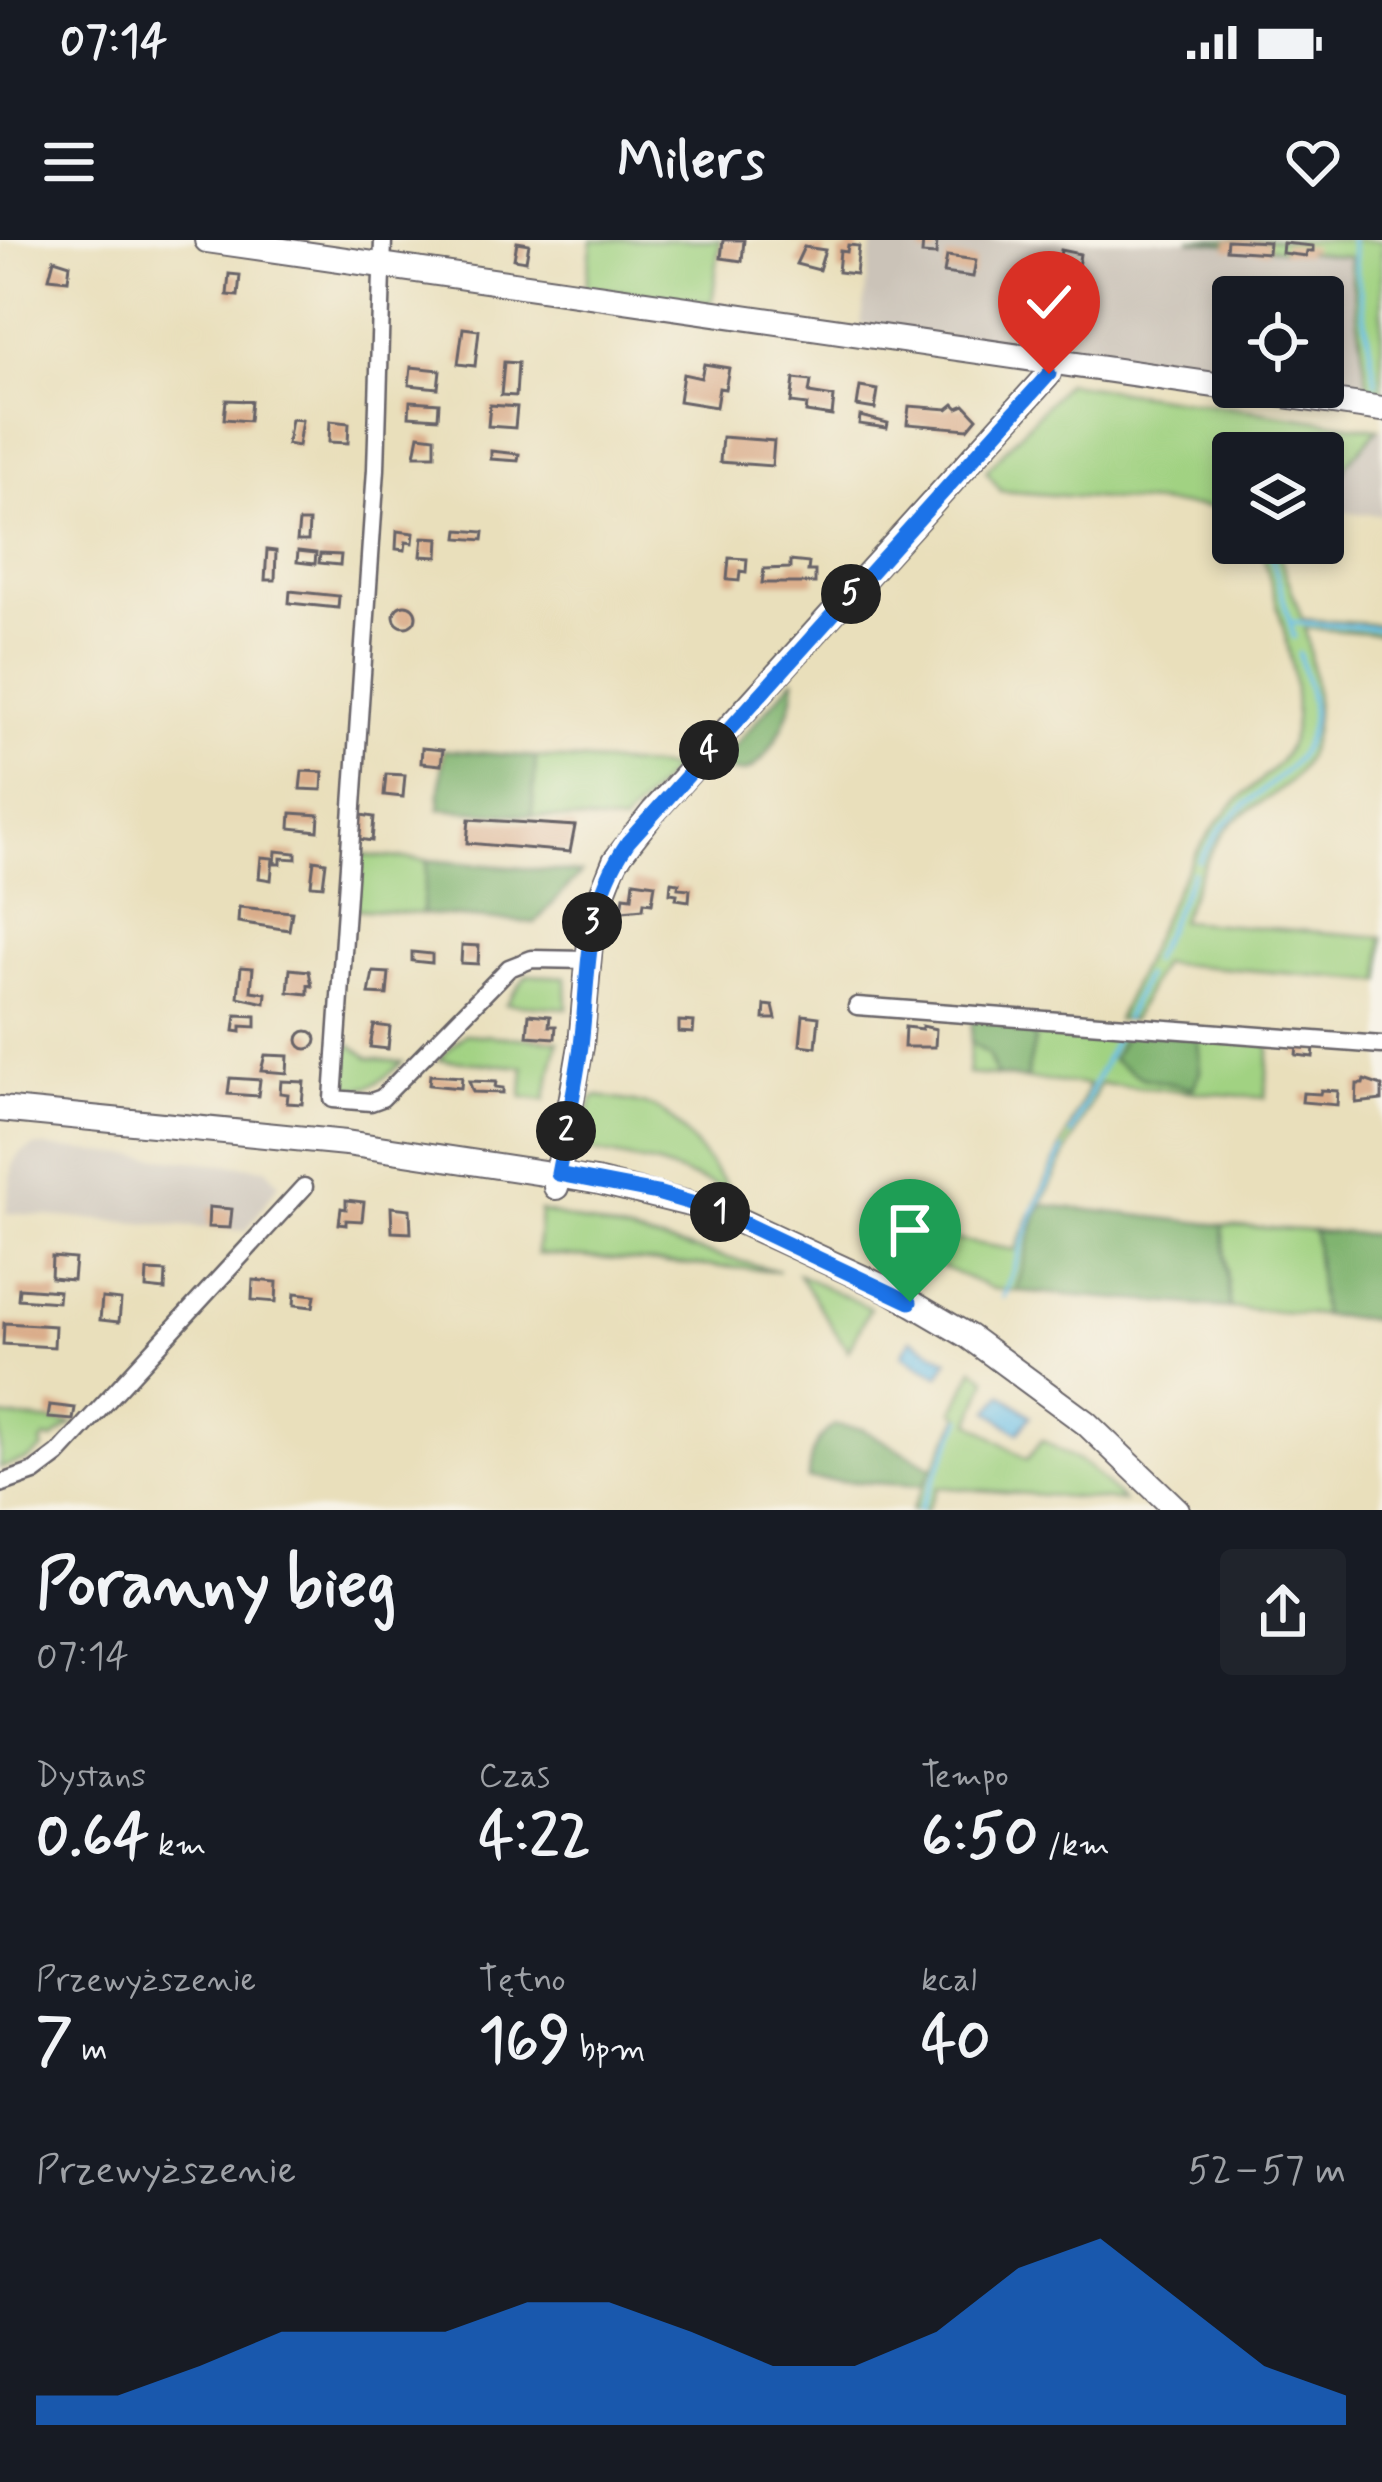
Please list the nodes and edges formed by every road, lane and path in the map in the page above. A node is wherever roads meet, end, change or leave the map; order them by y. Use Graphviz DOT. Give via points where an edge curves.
graph roads {
  1 [pos="207,240"];
  2 [pos="382,253"];
  3 [pos="1052,361"];
  4 [pos="1382,409"];
  5 [pos="588,960"];
  6 [pos="857,1006"];
  7 [pos="1382,1045"];
  8 [pos="0,1109"];
  9 [pos="0,1124"];
  10 [pos="557,1182"];
  11 [pos="304,1187"];
  12 [pos="0,1484"];
  13 [pos="1177,1510"];
  1 -- 2 [label="street"];
  2 -- 3 [label="street"];
  2 -- 5 [label="street" via="376,469 332,1099 382,1098 509,968 532,959"];
  3 -- 4 [label="street"];
  3 -- 5 [label="street" via="1035,390 628,842 598,901"];
  5 -- 10 [label="street"];
  6 -- 7 [label="street"];
  8 -- 10 [label="street" via="346,1142"];
  9 -- 10 [label="street"];
  10 -- 13 [label="street" via="688,1201 910,1302 1100,1434"];
  11 -- 12 [label="street" via="58,1454"];
}
